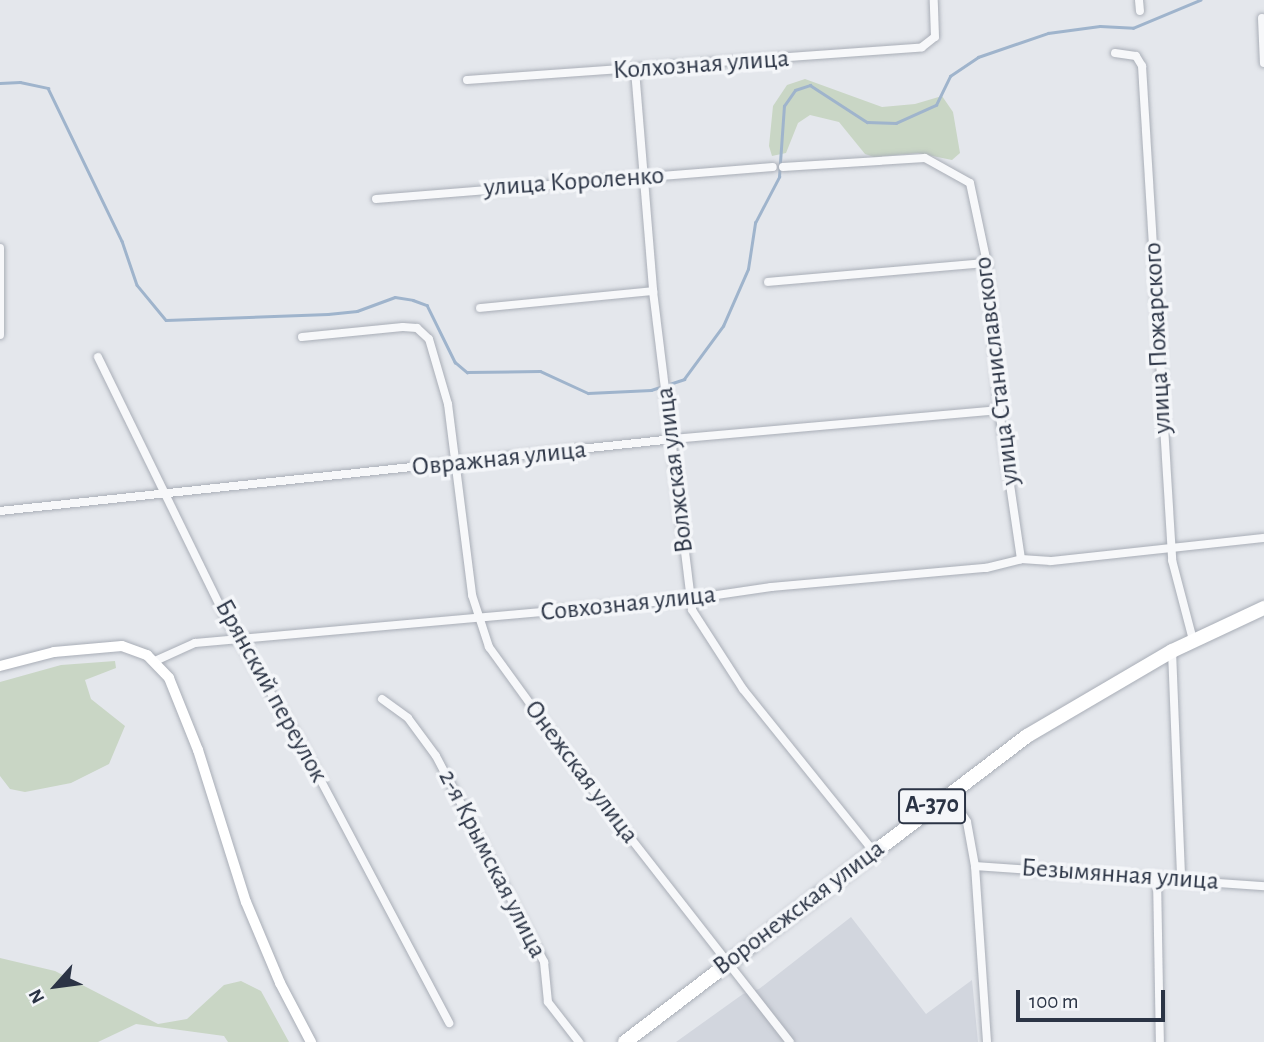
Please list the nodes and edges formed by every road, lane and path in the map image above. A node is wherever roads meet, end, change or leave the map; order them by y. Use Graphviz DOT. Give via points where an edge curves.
graph roads {
  1 [pos="934,0"];
  2 [pos="1139,0"];
  3 [pos="1140,11"];
  4 [pos="1262,18"];
  5 [pos="1115,53"];
  6 [pos="1264,63"];
  7 [pos="635,70"];
  8 [pos="467,80"];
  9 [pos="773,167"];
  10 [pos="783,167"];
  11 [pos="646,177"];
  12 [pos="376,199"];
  13 [pos="0,248"];
  14 [pos="987,263"];
  15 [pos="768,282"];
  16 [pos="653,291"];
  17 [pos="480,308"];
  18 [pos="0,335"];
  19 [pos="302,337"];
  20 [pos="98,357"];
  21 [pos="999,410"];
  22 [pos="674,439"];
  23 [pos="456,465"];
  24 [pos="166,496"];
  25 [pos="0,511"];
  26 [pos="1264,538"];
  27 [pos="1171,548"];
  28 [pos="1021,559"];
  29 [pos="690,599"];
  30 [pos="1264,608"];
  31 [pos="478,619"];
  32 [pos="1193,640"];
  33 [pos="238,641"];
  34 [pos="1172,651"];
  35 [pos="155,661"];
  36 [pos="0,666"];
  37 [pos="382,699"];
  38 [pos="949,794"];
  39 [pos="874,852"];
  40 [pos="975,866"];
  41 [pos="1157,877"];
  42 [pos="1181,878"];
  43 [pos="1264,886"];
  44 [pos="728,961"];
  45 [pos="449,1023"];
  46 [pos="311,1042"];
  47 [pos="579,1042"];
  48 [pos="625,1042"];
  49 [pos="790,1042"];
  50 [pos="987,1042"];
  51 [pos="1160,1042"];
  1 -- 7 [label="street, Колхозная улица" via="934,42 922,47"];
  2 -- 3 [label="street"];
  4 -- 6 [label="street"];
  5 -- 27 [label="street, улица Пожарского" via="1136,57 1142,66"];
  7 -- 8 [label="street, Колхозная улица"];
  7 -- 11 [label="street, Волжская улица"];
  9 -- 11 [label="street, улица Короленко"];
  10 -- 14 [label="street, улица Станиславского" via="925,158 970,183"];
  11 -- 12 [label="street, улица Короленко"];
  11 -- 16 [label="street, Волжская улица"];
  13 -- 18 [label="street"];
  14 -- 15 [label="street"];
  14 -- 21 [label="street, улица Станиславского"];
  16 -- 17 [label="street"];
  16 -- 22 [label="street, Волжская улица"];
  19 -- 23 [label="street, Онежская улица" via="403,327 423,331 444,381"];
  20 -- 24 [label="street, Брянский переулок"];
  21 -- 22 [label="street, Овражная улица"];
  21 -- 28 [label="street, улица Станиславского"];
  22 -- 23 [label="street, Овражная улица"];
  22 -- 29 [label="street, Волжская улица"];
  23 -- 24 [label="street, Овражная улица" via="309,477"];
  23 -- 31 [label="street, Онежская улица"];
  24 -- 25 [label="street, Овражная улица"];
  24 -- 33 [label="street, Брянский переулок"];
  26 -- 27 [label="street, Совхозная улица"];
  27 -- 28 [label="street, Совхозная улица" via="1051,561"];
  27 -- 32 [label="street, улица Пожарского"];
  28 -- 29 [label="street, Совхозная улица" via="977,569 771,587"];
  29 -- 31 [label="street, Совхозная улица"];
  29 -- 39 [label="street, Волжская улица" via="698,622 743,689"];
  30 -- 32 [label="highway, Воронежская улица / А-370"];
  31 -- 33 [label="street, Совхозная улица"];
  31 -- 44 [label="street, Онежская улица" via="501,667"];
  32 -- 34 [label="highway, Воронежская улица / А-370"];
  33 -- 35 [label="street, Совхозная улица" via="195,643"];
  33 -- 45 [label="street, Брянский переулок" via="307,755"];
  34 -- 38 [label="highway, Воронежская улица / А-370" via="1055,718"];
  34 -- 42 [label="street"];
  35 -- 36 [label="main road" via="122,646 54,652"];
  35 -- 46 [label="main road" via="179,696 246,902"];
  37 -- 47 [label="street, 2-я Крымская улица" via="408,718 436,756 544,962 548,1002"];
  38 -- 39 [label="highway, Воронежская улица / А-370"];
  38 -- 40 [label="street" via="967,822"];
  39 -- 44 [label="highway, Воронежская улица / А-370"];
  40 -- 41 [label="street, Безымянная улица"];
  40 -- 50 [label="street"];
  41 -- 42 [label="street, Безымянная улица"];
  41 -- 51 [label="street"];
  42 -- 43 [label="street, Безымянная улица"];
  44 -- 48 [label="highway, Воронежская улица / А-370"];
  44 -- 49 [label="street, Онежская улица"];
}
